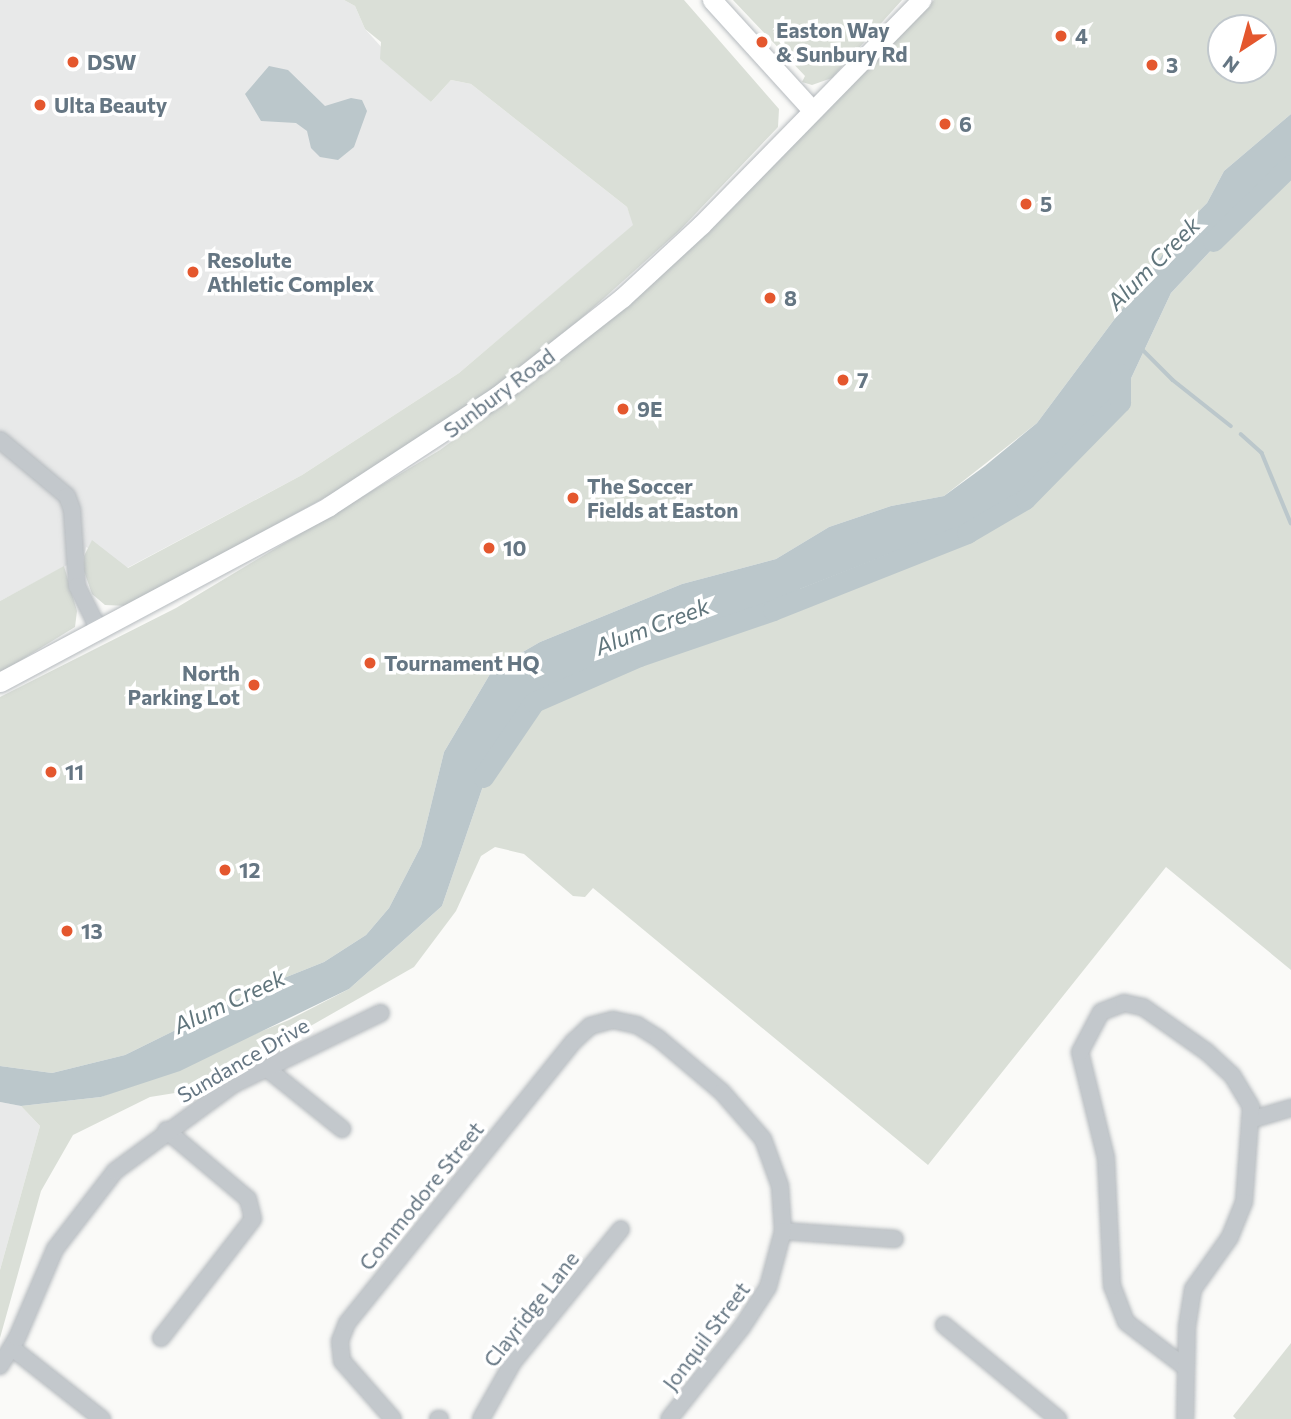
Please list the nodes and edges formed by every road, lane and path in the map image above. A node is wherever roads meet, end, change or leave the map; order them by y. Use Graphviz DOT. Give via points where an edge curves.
graph roads {
  1 [pos="712,0"];
  2 [pos="921,0"];
  3 [pos="812,110"];
  4 [pos="0,440"];
  5 [pos="100,632"];
  6 [pos="0,682"];
  7 [pos="381,1013"];
  8 [pos="613,1020"];
  9 [pos="265,1067"];
  10 [pos="1291,1108"];
  11 [pos="1250,1120"];
  12 [pos="342,1129"];
  13 [pos="166,1130"];
  14 [pos="621,1229"];
  15 [pos="783,1231"];
  16 [pos="895,1238"];
  17 [pos="944,1325"];
  18 [pos="161,1338"];
  19 [pos="12,1348"];
  20 [pos="0,1366"];
  21 [pos="1185,1367"];
  22 [pos="102,1419"];
  23 [pos="393,1419"];
  24 [pos="481,1419"];
  25 [pos="669,1419"];
  26 [pos="1058,1419"];
  27 [pos="1185,1419"];
  1 -- 3 [label="main road"];
  2 -- 3 [label="main road, Sunbury Road"];
  3 -- 5 [label="main road, Sunbury Road" via="650,273 497,396 329,506"];
  4 -- 5 [label="street" via="67,496 77,586"];
  5 -- 6 [label="main road, Sunbury Road"];
  7 -- 9 [label="street, Sundance Drive"];
  8 -- 15 [label="street, Jonquil Street" via="637,1025 658,1038 722,1092 763,1139 780,1186"];
  8 -- 23 [label="street, Commodore Street" via="590,1026 573,1042 347,1323 340,1341 342,1361"];
  9 -- 12 [label="street"];
  9 -- 13 [label="street, Sundance Drive"];
  10 -- 11 [label="street"];
  11 -- 21 [label="street" via="1244,1202 1230,1237 1194,1289"];
  11 -- 21 [label="street" via="1247,1094 1232,1075 1153,1013 1124,1003 1101,1012 1080,1052 1107,1158 1112,1286 1126,1322"];
  13 -- 18 [label="street" via="248,1199 253,1212 243,1238"];
  13 -- 19 [label="street, Sundance Drive" via="115,1171 69,1227"];
  14 -- 24 [label="street, Clayridge Lane" via="513,1362"];
  15 -- 16 [label="street"];
  15 -- 25 [label="street, Jonquil Street" via="768,1287 743,1327"];
  17 -- 26 [label="street"];
  19 -- 20 [label="street, Sundance Drive"];
  19 -- 22 [label="street"];
  21 -- 27 [label="street"];
}
